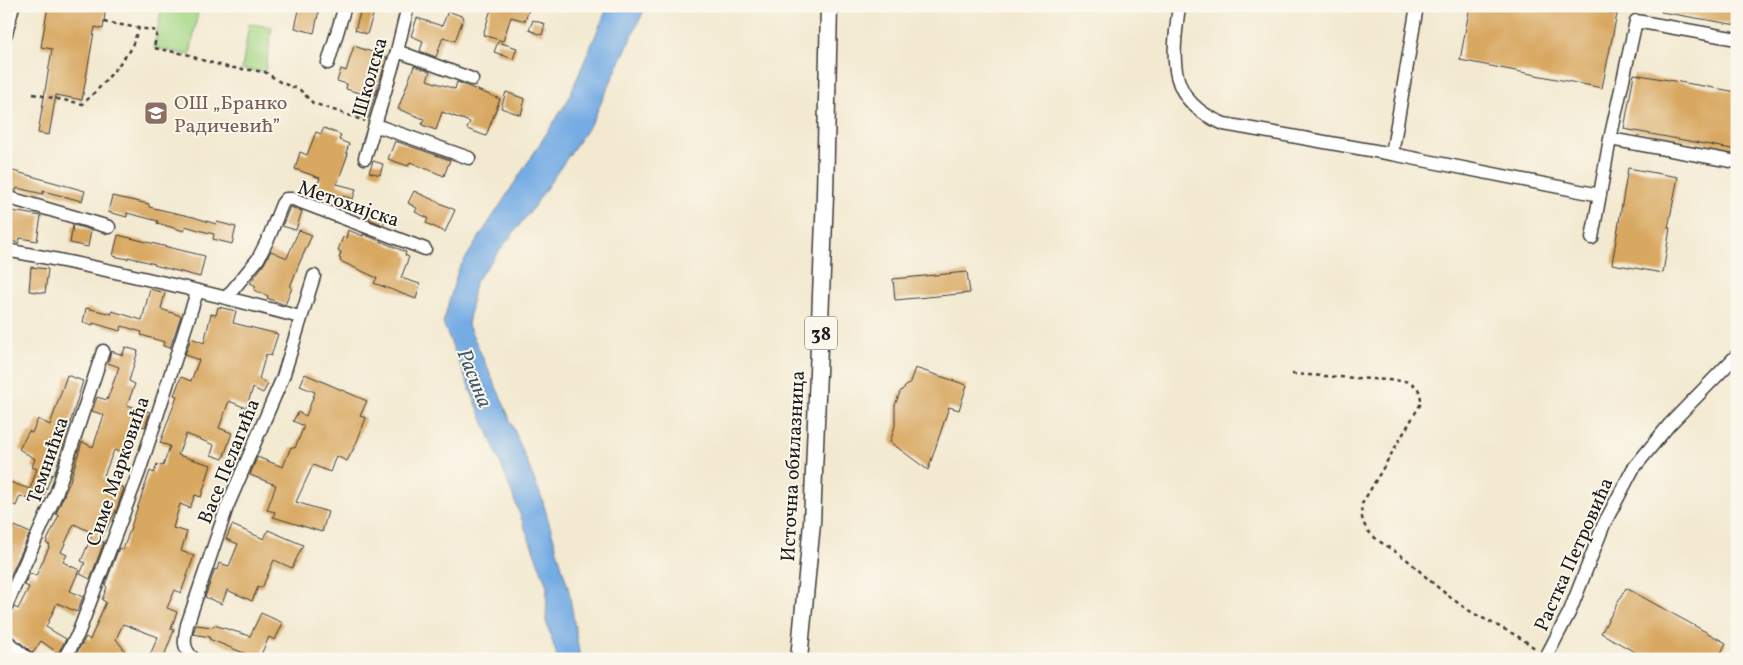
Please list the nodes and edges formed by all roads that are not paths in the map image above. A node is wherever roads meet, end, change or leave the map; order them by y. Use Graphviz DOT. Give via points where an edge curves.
graph roads {
  1 [pos="13,6"];
  2 [pos="344,6"];
  3 [pos="408,6"];
  4 [pos="829,6"];
  5 [pos="1179,6"];
  6 [pos="1417,6"];
  7 [pos="6,34"];
  8 [pos="1737,39"];
  9 [pos="397,51"];
  10 [pos="328,63"];
  11 [pos="472,79"];
  12 [pos="375,125"];
  13 [pos="1610,140"];
  14 [pos="1392,154"];
  15 [pos="365,158"];
  16 [pos="469,158"];
  17 [pos="1737,162"];
  18 [pos="1600,195"];
  19 [pos="6,197"];
  20 [pos="110,226"];
  21 [pos="1592,238"];
  22 [pos="425,249"];
  23 [pos="6,250"];
  24 [pos="314,276"];
  25 [pos="198,292"];
  26 [pos="226,298"];
  27 [pos="300,317"];
  28 [pos="103,350"];
  29 [pos="1737,355"];
  30 [pos="6,606"];
  31 [pos="6,640"];
  32 [pos="1545,658"];
  33 [pos="28,659"];
  34 [pos="64,659"];
  35 [pos="194,659"];
  36 [pos="799,659"];
  1 -- 7 [label="street"];
  2 -- 10 [label="street"];
  3 -- 9 [label="street, Школска"];
  4 -- 36 [label="main road, Источна обилазница / 38" via="812,523"];
  5 -- 14 [label="street" via="1174,44 1176,77 1194,106 1208,118 1224,124"];
  6 -- 14 [label="street"];
  8 -- 13 [label="street" via="1636,21"];
  9 -- 11 [label="street"];
  9 -- 12 [label="street, Школска"];
  12 -- 15 [label="street, Школска"];
  12 -- 16 [label="street"];
  13 -- 17 [label="street"];
  13 -- 18 [label="street"];
  14 -- 18 [label="street"];
  18 -- 21 [label="street"];
  19 -- 20 [label="street"];
  22 -- 26 [label="street, Метохијска" via="286,199 258,259"];
  23 -- 25 [label="street"];
  24 -- 27 [label="street, Васе Пелагића"];
  25 -- 26 [label="street"];
  25 -- 34 [label="street, Симе Марковића" via="132,491 78,634"];
  26 -- 27 [label="street"];
  27 -- 35 [label="street, Васе Пелагића" via="282,377 227,507 187,625 184,644"];
  28 -- 30 [label="street, Темнићка" via="59,487"];
  29 -- 32 [label="street, Растка Петровића" via="1669,425 1633,469 1604,524 1570,612"];
  31 -- 33 [label="street"];
}
